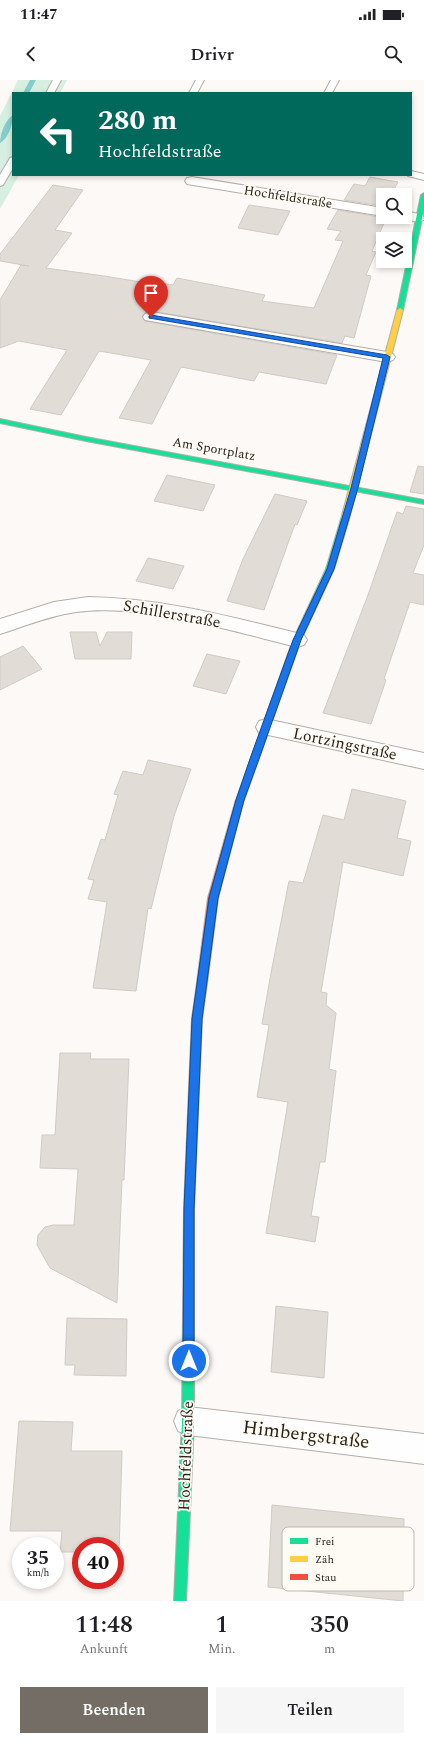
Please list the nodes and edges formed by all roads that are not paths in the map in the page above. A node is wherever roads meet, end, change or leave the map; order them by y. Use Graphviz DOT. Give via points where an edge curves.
graph roads {
  1 [pos="57,80"];
  2 [pos="200,80"];
  3 [pos="335,80"];
  4 [pos="51,92"];
  5 [pos="193,92"];
  6 [pos="329,92"];
  7 [pos="12,162"];
  8 [pos="412,174"];
  9 [pos="424,177"];
  10 [pos="192,182"];
  11 [pos="0,183"];
  12 [pos="424,195"];
  13 [pos="376,211"];
  14 [pos="412,216"];
  15 [pos="411,224"];
  16 [pos="151,317"];
  17 [pos="387,357"];
  18 [pos="0,421"];
  19 [pos="354,488"];
  20 [pos="424,502"];
  21 [pos="0,626"];
  22 [pos="297,640"];
  23 [pos="266,727"];
  24 [pos="424,761"];
  25 [pos="188,1421"];
  26 [pos="424,1449"];
  27 [pos="180,1601"];
  1 -- 4 [label="lane"];
  2 -- 5 [label="lane"];
  3 -- 6 [label="lane"];
  7 -- 11 [label="lane"];
  8 -- 9 [label="lane"];
  10 -- 13 [label="street, Hochfeldstraße"];
  12 -- 14 [label="street, Hochfeldstraße"];
  15 -- 17 [label="street, Hochfeldstraße" via="405,290"];
  16 -- 17 [label="street"];
  17 -- 19 [label="street, Hochfeldstraße"];
  18 -- 19 [label="street, Am Sportplatz"];
  19 -- 20 [label="street, Am Sportplatz"];
  19 -- 22 [label="street, Hochfeldstraße" via="330,569"];
  21 -- 22 [label="street, Schillerstraße" via="33,614 61,608 87,604 129,605 176,612"];
  22 -- 23 [label="street, Hochfeldstraße"];
  23 -- 24 [label="street, Lortzingstraße"];
  23 -- 25 [label="street, Hochfeldstraße" via="240,800 213,898 197,1019 189,1209"];
  25 -- 26 [label="street, Himbergstraße"];
  25 -- 27 [label="street, Hochfeldstraße"];
}
